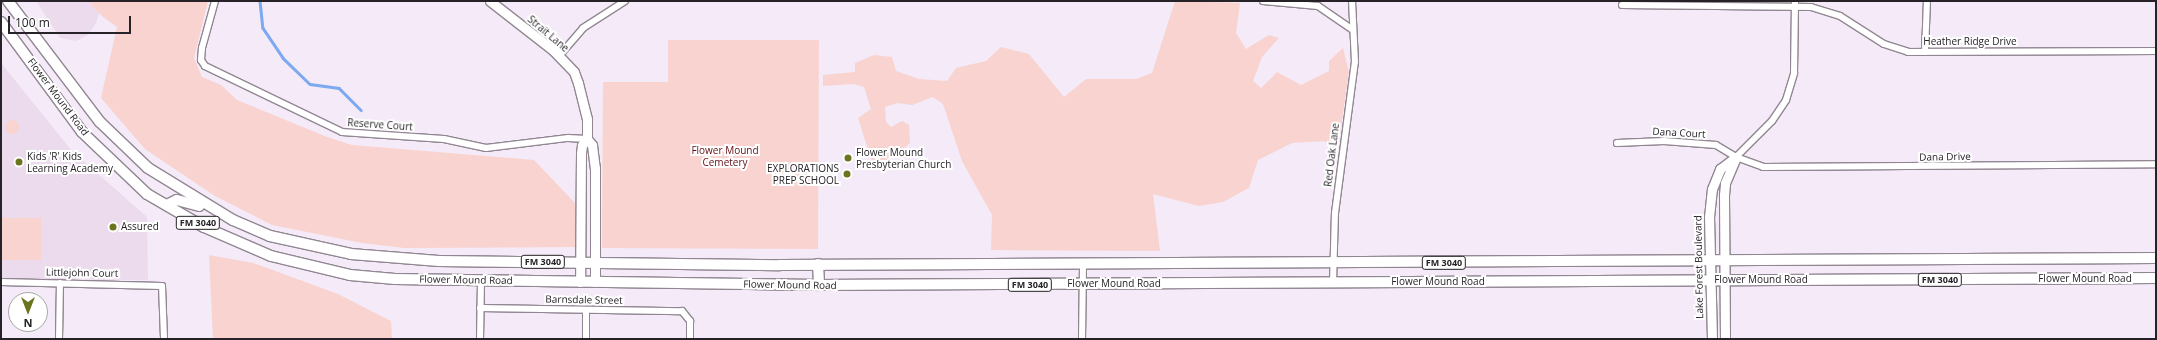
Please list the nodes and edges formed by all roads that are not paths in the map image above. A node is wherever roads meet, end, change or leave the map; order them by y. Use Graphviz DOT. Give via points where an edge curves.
graph roads {
  1 [pos="8,1"];
  2 [pos="215,1"];
  3 [pos="490,1"];
  4 [pos="624,1"];
  5 [pos="1263,1"];
  6 [pos="1352,1"];
  7 [pos="1926,1"];
  8 [pos="1321,3"];
  9 [pos="1795,4"];
  10 [pos="1622,5"];
  11 [pos="1,22"];
  12 [pos="24,23"];
  13 [pos="1353,30"];
  14 [pos="12,36"];
  15 [pos="2156,51"];
  16 [pos="1925,52"];
  17 [pos="559,56"];
  18 [pos="587,140"];
  19 [pos="1617,143"];
  20 [pos="1736,157"];
  21 [pos="2156,164"];
  22 [pos="167,205"];
  23 [pos="216,212"];
  24 [pos="2156,258"];
  25 [pos="1709,261"];
  26 [pos="1723,261"];
  27 [pos="581,263"];
  28 [pos="595,263"];
  29 [pos="1333,263"];
  30 [pos="818,264"];
  31 [pos="1083,265"];
  32 [pos="2156,278"];
  33 [pos="481,280"];
  34 [pos="1709,281"];
  35 [pos="1723,281"];
  36 [pos="1,282"];
  37 [pos="580,282"];
  38 [pos="595,282"];
  39 [pos="60,283"];
  40 [pos="1333,283"];
  41 [pos="1082,284"];
  42 [pos="819,285"];
  43 [pos="480,308"];
  44 [pos="586,310"];
  45 [pos="59,339"];
  46 [pos="164,339"];
  47 [pos="480,339"];
  48 [pos="586,339"];
  49 [pos="690,339"];
  50 [pos="1082,339"];
  51 [pos="1712,339"];
  52 [pos="1725,339"];
  1 -- 12 [label="main road, Flower Mound Road / FM 3040"];
  2 -- 18 [label="street, Reserve Court" via="202,48 201,60 205,66 342,132 444,140 486,148 568,138"];
  3 -- 17 [label="street, Strait Lane"];
  4 -- 17 [label="street" via="583,28"];
  5 -- 8 [label="street"];
  6 -- 13 [label="street, Red Oak Lane"];
  7 -- 16 [label="street"];
  8 -- 13 [label="street"];
  9 -- 10 [label="street, Heather Ridge Drive"];
  9 -- 16 [label="street, Heather Ridge Drive" via="1827,10 1893,49"];
  9 -- 20 [label="street, Lake Forest Boulevard" via="1794,73 1786,100 1772,121"];
  11 -- 14 [label="main road, Flower Mound Road / FM 3040"];
  12 -- 14 [label="main road"];
  12 -- 23 [label="main road, Flower Mound Road / FM 3040" via="120,144 148,168"];
  13 -- 29 [label="street, Red Oak Lane" via="1355,62 1336,206"];
  14 -- 22 [label="main road, Flower Mound Road / FM 3040" via="82,132 147,194"];
  15 -- 16 [label="street, Heather Ridge Drive"];
  17 -- 18 [label="street, Strait Lane" via="576,77 587,119"];
  18 -- 27 [label="street, Strait Lane" via="582,144"];
  18 -- 28 [label="street, Strait Lane" via="592,145 595,168"];
  19 -- 20 [label="street, Dana Court" via="1693,142 1716,146"];
  20 -- 21 [label="street, Dana Drive" via="1763,167"];
  20 -- 25 [label="street, Lake Forest Boulevard" via="1720,169 1712,189 1708,217"];
  20 -- 26 [label="street, Lake Forest Boulevard" via="1725,183"];
  22 -- 23 [label="main road" via="177,200"];
  22 -- 33 [label="main road, Flower Mound Road / FM 3040" via="204,227 271,256 350,275 395,279"];
  23 -- 27 [label="main road, Flower Mound Road / FM 3040" via="270,236 351,254 439,261"];
  24 -- 26 [label="main road, Flower Mound Road / FM 3040"];
  25 -- 26 [label="main road, Flower Mound Road / FM 3040"];
  25 -- 29 [label="main road, Flower Mound Road / FM 3040"];
  25 -- 34 [label="street, Lake Forest Boulevard"];
  26 -- 35 [label="street, Lake Forest Boulevard"];
  27 -- 28 [label="main road, Flower Mound Road / FM 3040"];
  27 -- 37 [label="street, Strait Lane"];
  28 -- 30 [label="main road, Flower Mound Road / FM 3040"];
  28 -- 38 [label="street, Strait Lane"];
  29 -- 31 [label="main road, Flower Mound Road / FM 3040"];
  29 -- 40 [label="street, Red Oak Lane"];
  30 -- 31 [label="main road, Flower Mound Road / FM 3040"];
  30 -- 42 [label="main road"];
  31 -- 41 [label="street"];
  32 -- 35 [label="main road, Flower Mound Road / FM 3040"];
  33 -- 37 [label="main road, Flower Mound Road / FM 3040"];
  33 -- 43 [label="street"];
  34 -- 35 [label="main road, Flower Mound Road / FM 3040"];
  34 -- 40 [label="main road, Flower Mound Road / FM 3040"];
  34 -- 51 [label="street, Lake Forest Boulevard"];
  35 -- 52 [label="street, Lake Forest Boulevard"];
  36 -- 39 [label="street, Littlejohn Court"];
  37 -- 38 [label="main road, Flower Mound Road / FM 3040"];
  38 -- 42 [label="main road, Flower Mound Road / FM 3040"];
  39 -- 45 [label="street"];
  39 -- 46 [label="street, Littlejohn Court" via="162,286"];
  40 -- 41 [label="main road, Flower Mound Road / FM 3040"];
  41 -- 42 [label="main road, Flower Mound Road / FM 3040"];
  41 -- 50 [label="street"];
  43 -- 44 [label="street, Barnsdale Street"];
  43 -- 47 [label="street"];
  44 -- 48 [label="street"];
  44 -- 49 [label="street, Barnsdale Street" via="682,311 690,321"];
}
